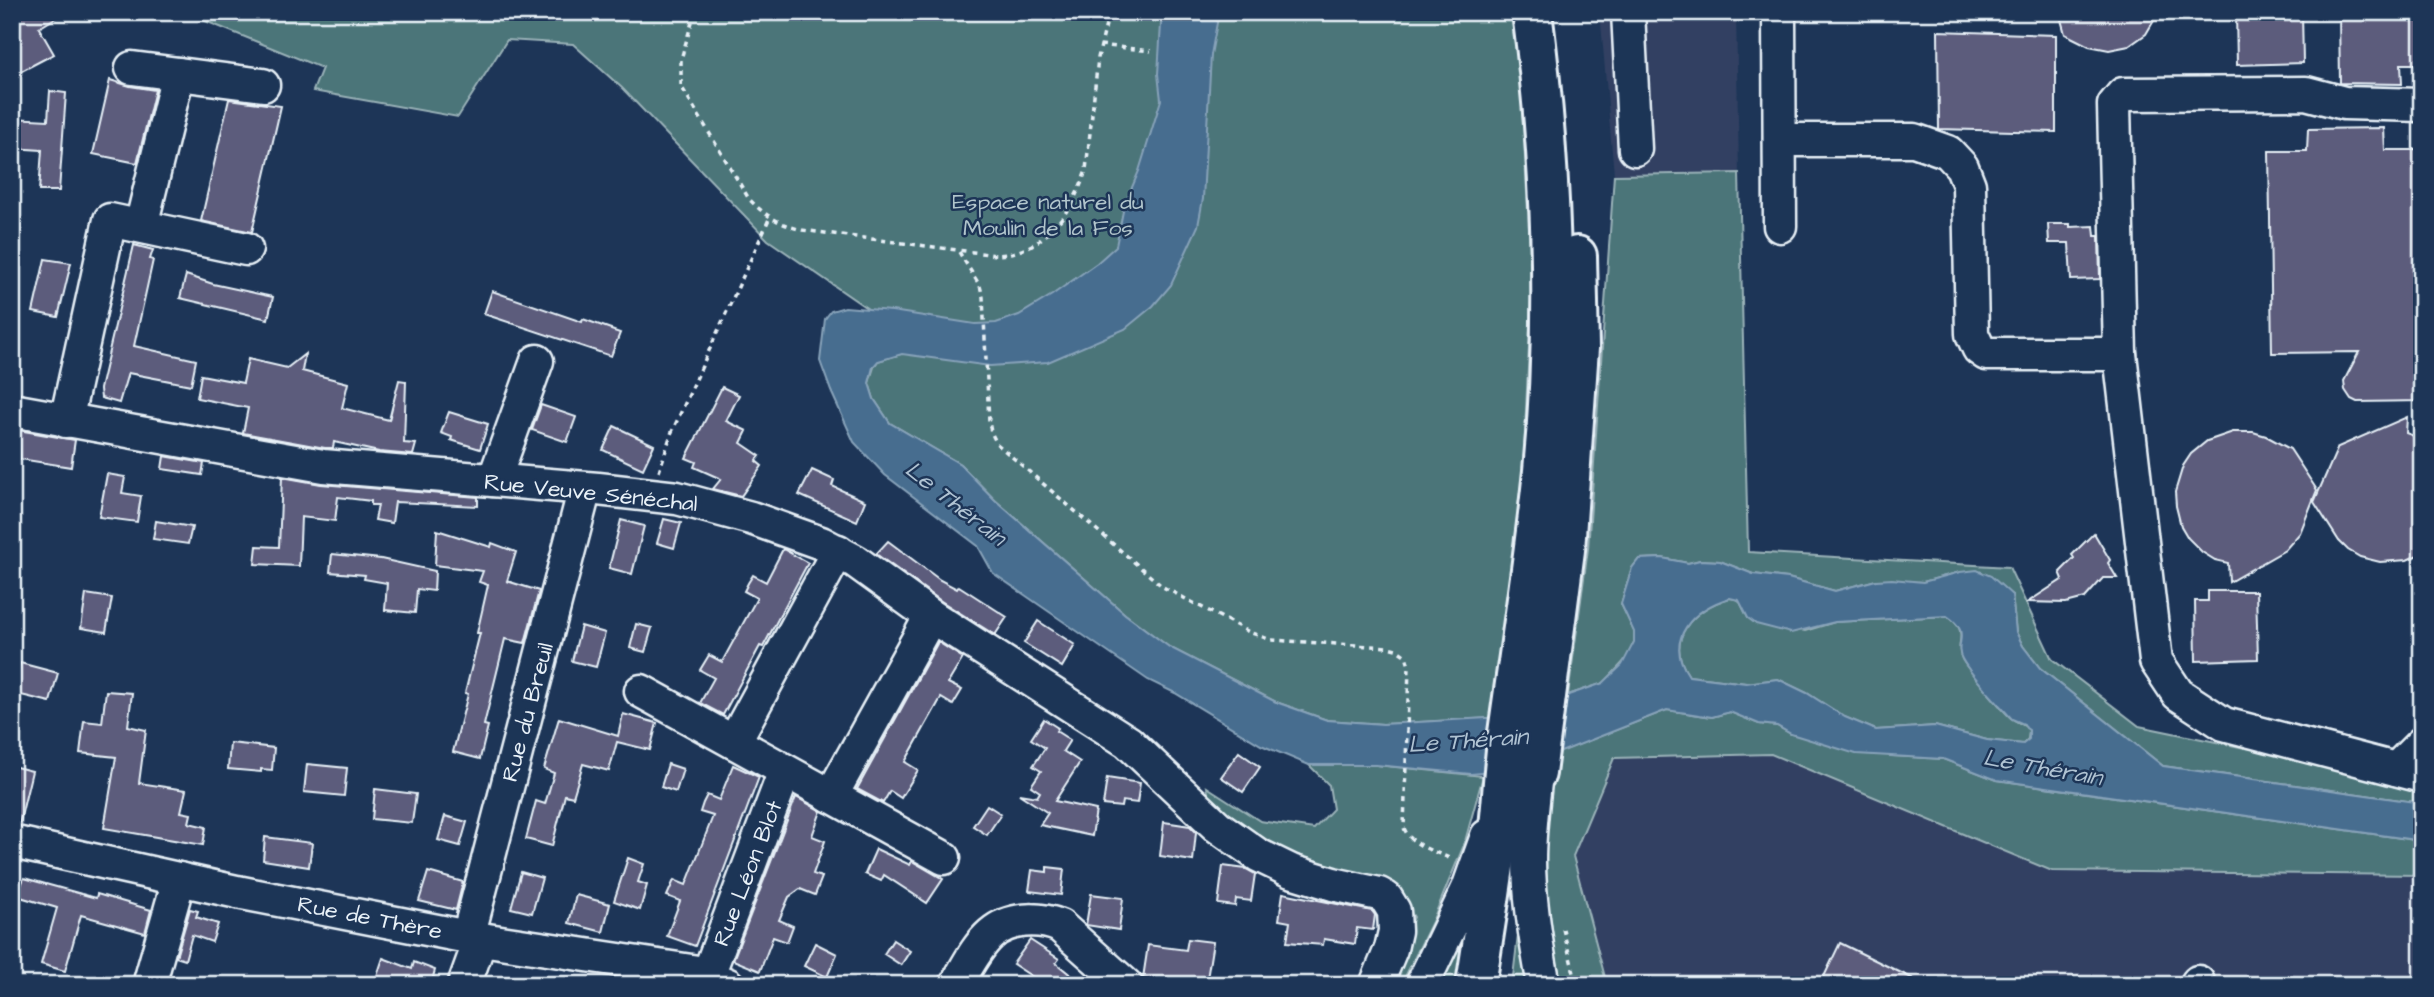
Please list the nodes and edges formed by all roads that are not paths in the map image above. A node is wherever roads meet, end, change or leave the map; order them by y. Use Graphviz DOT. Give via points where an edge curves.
graph roads {
  1 [pos="1532,12"];
  2 [pos="1556,12"];
  3 [pos="1628,12"];
  4 [pos="1779,12"];
  5 [pos="132,68"];
  6 [pos="178,74"];
  7 [pos="263,85"];
  8 [pos="2422,105"];
  9 [pos="1780,140"];
  10 [pos="1635,149"];
  11 [pos="141,226"];
  12 [pos="1780,226"];
  13 [pos="246,249"];
  14 [pos="2120,354"];
  15 [pos="537,361"];
  16 [pos="12,410"];
  17 [pos="66,421"];
  18 [pos="494,480"];
  19 [pos="585,488"];
  20 [pos="838,551"];
  21 [pos="931,616"];
  22 [pos="640,691"];
  23 [pos="1530,704"];
  24 [pos="734,742"];
  25 [pos="2422,743"];
  26 [pos="786,771"];
  27 [pos="2409,773"];
  28 [pos="1520,777"];
  29 [pos="831,796"];
  30 [pos="12,842"];
  31 [pos="944,859"];
  32 [pos="179,879"];
  33 [pos="475,937"];
  34 [pos="718,980"];
  35 [pos="149,985"];
  36 [pos="464,985"];
  37 [pos="956,985"];
  38 [pos="1126,985"];
  39 [pos="1376,985"];
  40 [pos="1422,985"];
  41 [pos="1476,985"];
  42 [pos="1496,985"];
  43 [pos="1544,985"];
  1 -- 23 [label="main road" via="1543,99 1553,273"];
  2 -- 23 [label="main road" via="1570,150 1579,348 1570,464"];
  3 -- 10 [label="street"];
  4 -- 9 [label="street"];
  5 -- 6 [label="street"];
  6 -- 7 [label="street"];
  6 -- 11 [label="street"];
  8 -- 14 [label="street" via="2344,103 2306,93 2123,94 2113,105"];
  9 -- 12 [label="street"];
  9 -- 14 [label="street" via="1914,140 1948,152 1962,167 1969,185 1972,334 1979,349 1986,354"];
  11 -- 13 [label="street"];
  11 -- 17 [label="street" via="110,220"];
  14 -- 27 [label="street" via="2156,660 2178,694 2224,724"];
  15 -- 18 [label="street"];
  16 -- 17 [label="street, Rue Veuve Sénéchal"];
  17 -- 18 [label="street, Rue Veuve Sénéchal" via="323,466"];
  18 -- 19 [label="street, Rue Veuve Sénéchal"];
  19 -- 20 [label="street, Rue Veuve Sénéchal" via="696,502 786,529"];
  19 -- 33 [label="street, Rue du Breuil"];
  20 -- 21 [label="street, Rue Veuve Sénéchal"];
  20 -- 24 [label="street"];
  21 -- 29 [label="street"];
  21 -- 39 [label="street, Rue Veuve Sénéchal" via="1114,732 1217,825 1258,855 1291,871 1386,898 1394,911 1395,931"];
  22 -- 24 [label="street"];
  23 -- 28 [label="main road"];
  24 -- 26 [label="street"];
  25 -- 27 [label="street"];
  26 -- 29 [label="street"];
  26 -- 34 [label="street, Rue Léon Blot"];
  28 -- 40 [label="street" via="1488,834 1459,910"];
  28 -- 41 [label="main road" via="1497,843"];
  28 -- 42 [label="main road"];
  28 -- 43 [label="street" via="1530,837 1533,922"];
  29 -- 31 [label="street"];
  30 -- 32 [label="street, Rue de Thère"];
  32 -- 33 [label="street, Rue de Thère"];
  32 -- 35 [label="street"];
  33 -- 34 [label="street, Rue de Thère"];
  33 -- 36 [label="street, Rue du Breuil"];
  37 -- 38 [label="street" via="991,933 1030,920 1060,926"];
}
